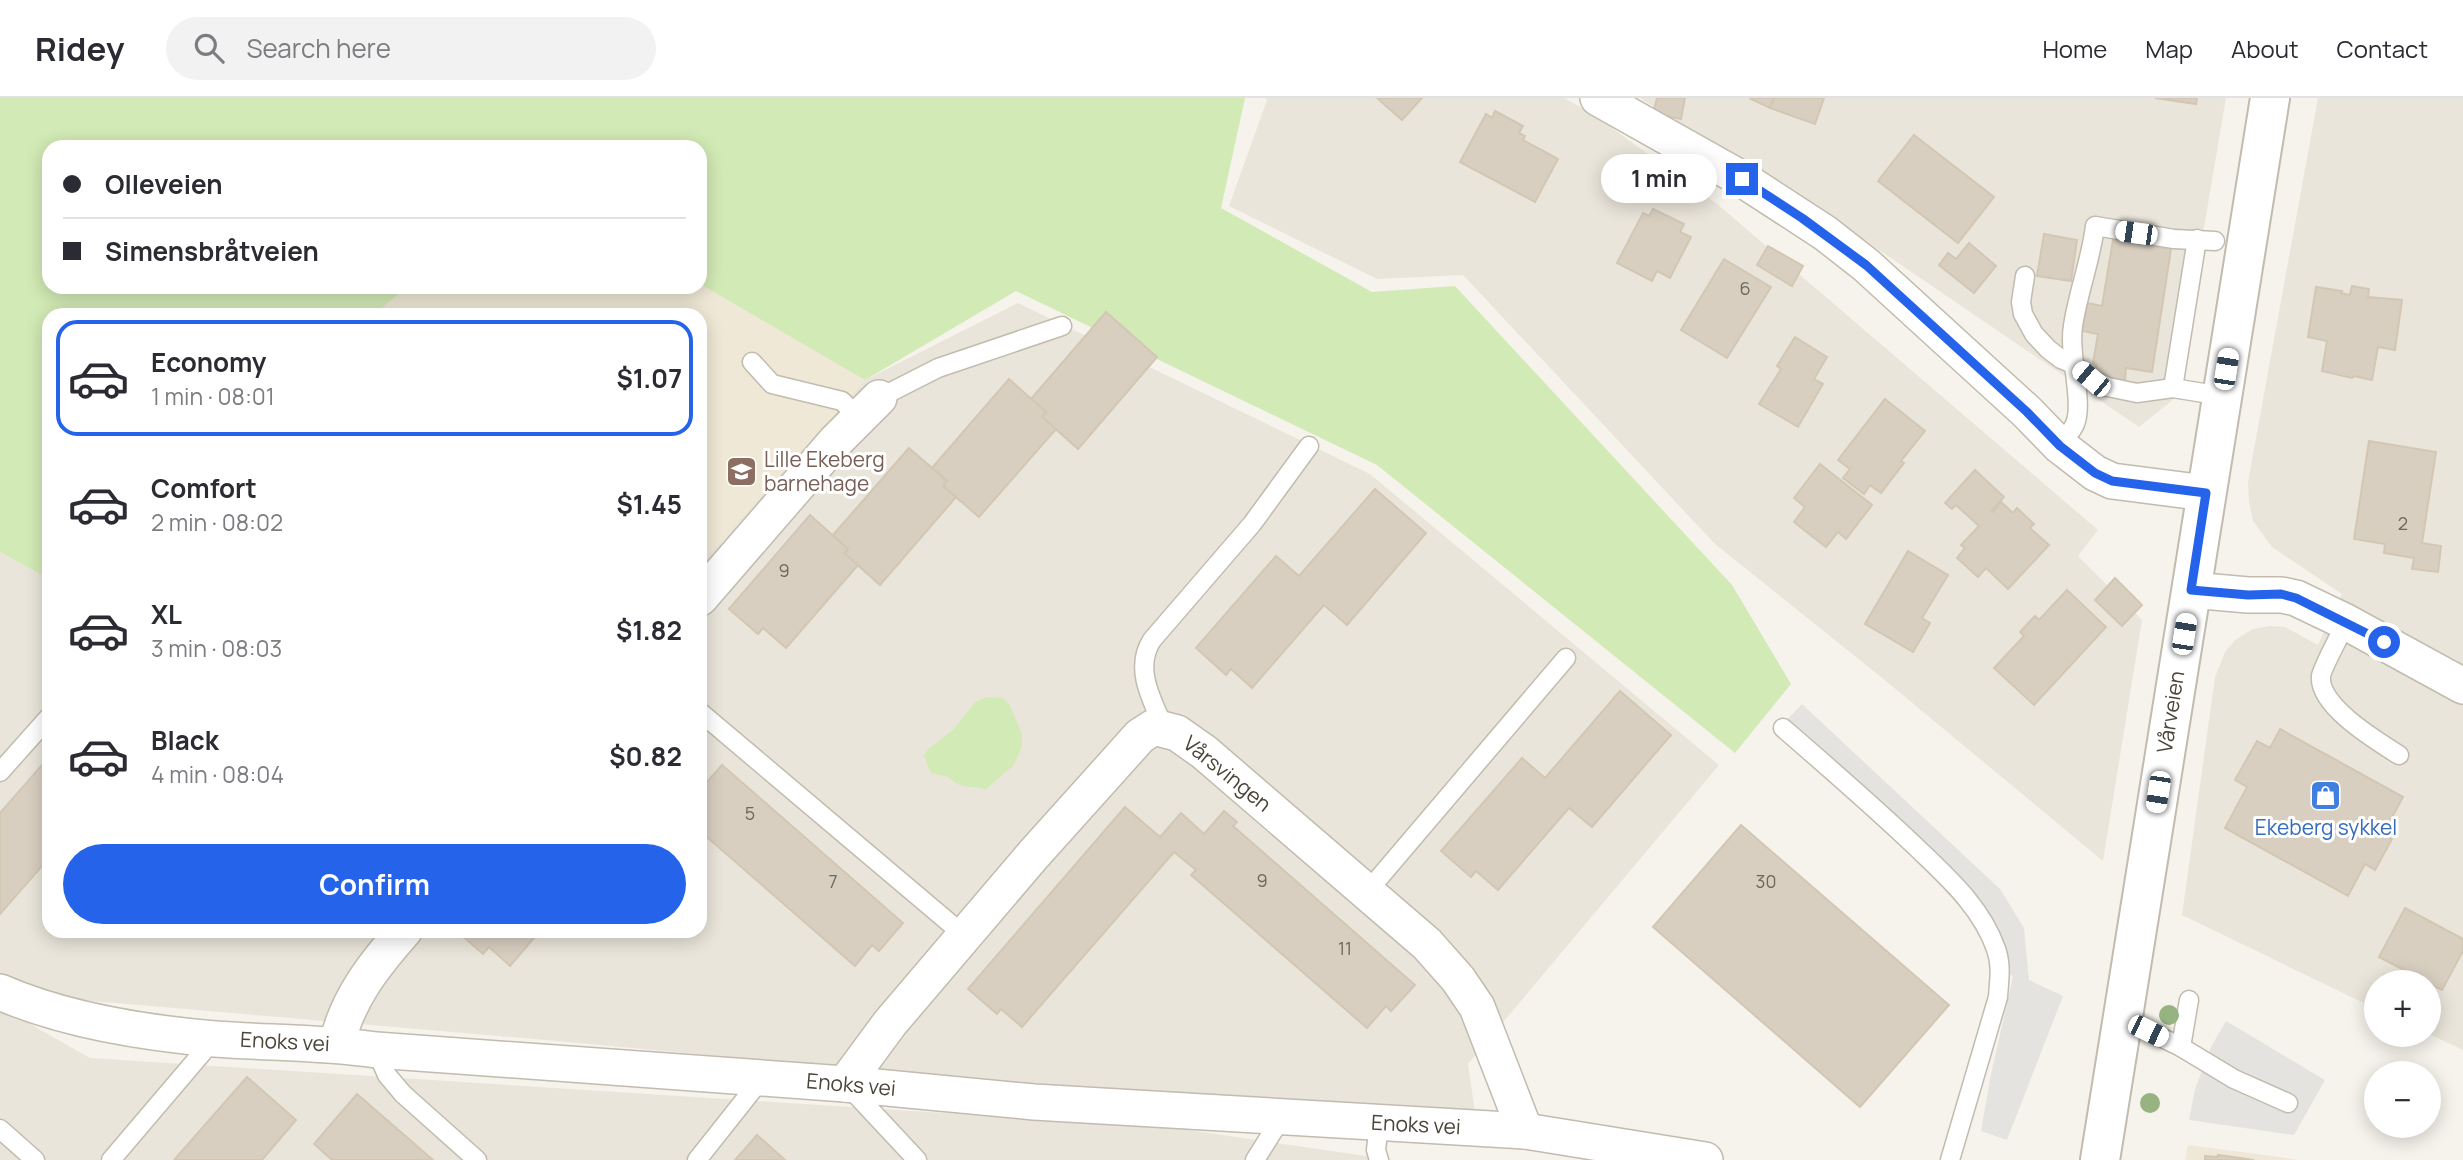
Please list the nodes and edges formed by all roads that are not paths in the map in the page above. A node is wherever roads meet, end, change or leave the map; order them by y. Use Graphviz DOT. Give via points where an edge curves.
graph roads {
  1 [pos="1598,98"];
  2 [pos="2270,98"];
  3 [pos="2197,239"];
  4 [pos="2215,241"];
  5 [pos="2025,276"];
  6 [pos="1062,326"];
  7 [pos="752,362"];
  8 [pos="2073,364"];
  9 [pos="2173,388"];
  10 [pos="2222,396"];
  11 [pos="869,408"];
  12 [pos="1309,446"];
  13 [pos="2060,446"];
  14 [pos="2206,493"];
  15 [pos="707,590"];
  16 [pos="2191,590"];
  17 [pos="2347,622"];
  18 [pos="1566,658"];
  19 [pos="2463,686"];
  20 [pos="707,718"];
  21 [pos="42,725"];
  22 [pos="1783,728"];
  23 [pos="1166,730"];
  24 [pos="2399,755"];
  25 [pos="0,772"];
  26 [pos="1367,892"];
  27 [pos="965,936"];
  28 [pos="398,938"];
  29 [pos="0,992"];
  30 [pos="2189,1000"];
  31 [pos="2123,1020"];
  32 [pos="214,1039"];
  33 [pos="337,1044"];
  34 [pos="2180,1047"];
  35 [pos="376,1051"];
  36 [pos="762,1078"];
  37 [pos="845,1084"];
  38 [pos="2288,1103"];
  39 [pos="1282,1117"];
  40 [pos="1379,1123"];
  41 [pos="0,1129"];
  42 [pos="1525,1131"];
  43 [pos="1695,1159"];
  44 [pos="35,1160"];
  45 [pos="111,1160"];
  46 [pos="477,1160"];
  47 [pos="697,1160"];
  48 [pos="917,1160"];
  49 [pos="1255,1160"];
  50 [pos="1379,1160"];
  51 [pos="1950,1160"];
  52 [pos="2100,1160"];
  1 -- 13 [label="street" via="1742,179 1825,233 1866,265"];
  2 -- 10 [label="street, Vårveien"];
  3 -- 4 [label="lane"];
  3 -- 8 [label="lane" via="2095,226 2073,327"];
  3 -- 9 [label="lane"];
  5 -- 8 [label="lane" via="2021,302 2028,324 2048,349"];
  6 -- 11 [label="lane" via="960,359"];
  7 -- 11 [label="lane" via="772,384"];
  8 -- 9 [label="lane" via="2108,387 2137,393"];
  8 -- 13 [label="lane" via="2075,424"];
  9 -- 10 [label="lane"];
  10 -- 14 [label="street, Vårveien"];
  11 -- 15 [label="street"];
  12 -- 23 [label="lane" via="1252,524 1144,652 1149,693"];
  13 -- 14 [label="street" via="2112,481"];
  14 -- 16 [label="street, Vårveien"];
  16 -- 17 [label="street" via="2281,594"];
  16 -- 31 [label="street, Vårveien"];
  17 -- 19 [label="street"];
  17 -- 24 [label="lane" via="2321,676 2326,697"];
  18 -- 26 [label="lane"];
  20 -- 27 [label="lane"];
  21 -- 25 [label="lane"];
  22 -- 51 [label="lane" via="1955,885 1975,909 1996,950 1998,997"];
  23 -- 26 [label="street, Vårsvingen" via="1204,752"];
  23 -- 27 [label="street, Vårsvingen" via="1154,727 1140,736"];
  26 -- 42 [label="street, Vårsvingen" via="1427,944 1477,1007"];
  27 -- 37 [label="street, Vårsvingen"];
  28 -- 33 [label="street" via="357,991"];
  29 -- 32 [label="street, Enoks vei" via="120,1027"];
  30 -- 34 [label="lane"];
  31 -- 34 [label="lane"];
  31 -- 52 [label="street, Vårveien"];
  32 -- 33 [label="street, Enoks vei"];
  32 -- 45 [label="lane"];
  33 -- 35 [label="street, Enoks vei"];
  34 -- 38 [label="lane" via="2234,1079"];
  35 -- 36 [label="street, Enoks vei"];
  35 -- 46 [label="lane" via="403,1094"];
  36 -- 37 [label="street, Enoks vei"];
  36 -- 47 [label="lane"];
  37 -- 39 [label="street, Enoks vei" via="1034,1102"];
  37 -- 48 [label="lane"];
  39 -- 40 [label="street, Enoks vei"];
  39 -- 49 [label="lane"];
  40 -- 42 [label="street, Enoks vei"];
  40 -- 50 [label="lane"];
  41 -- 44 [label="lane"];
  42 -- 43 [label="street, Enoks vei"];
}
